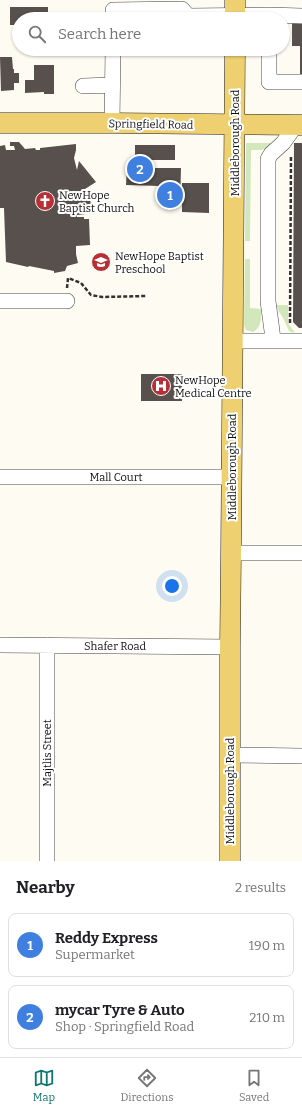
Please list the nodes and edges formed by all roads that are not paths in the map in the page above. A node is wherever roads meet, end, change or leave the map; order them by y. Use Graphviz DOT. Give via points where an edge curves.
graph roads {
  1 [pos="113,12"];
  2 [pos="184,12"];
  3 [pos="290,16"];
  4 [pos="302,16"];
  5 [pos="102,56"];
  6 [pos="112,56"];
  7 [pos="235,56"];
  8 [pos="269,56"];
  9 [pos="302,82"];
  10 [pos="107,85"];
  11 [pos="83,86"];
  12 [pos="0,123"];
  13 [pos="112,123"];
  14 [pos="235,125"];
  15 [pos="299,125"];
  16 [pos="0,301"];
  17 [pos="66,301"];
  18 [pos="233,341"];
  19 [pos="272,341"];
  20 [pos="302,341"];
  21 [pos="0,477"];
  22 [pos="232,477"];
  23 [pos="302,553"];
  24 [pos="232,554"];
  25 [pos="0,645"];
  26 [pos="47,645"];
  27 [pos="230,647"];
  28 [pos="230,755"];
  29 [pos="302,756"];
  30 [pos="47,861"];
  31 [pos="230,861"];
  1 -- 2 [label="street"];
  3 -- 4 [label="street"];
  5 -- 10 [label="street"];
  6 -- 10 [label="street"];
  7 -- 14 [label="main road, Middleborough Road"];
  8 -- 9 [label="street" via="269,82"];
  10 -- 11 [label="street"];
  10 -- 13 [label="street"];
  12 -- 13 [label="main road, Springfield Road"];
  13 -- 14 [label="main road, Springfield Road"];
  14 -- 15 [label="main road, Springfield Road"];
  14 -- 18 [label="main road, Middleborough Road"];
  15 -- 19 [label="street" via="268,159 268,301"];
  16 -- 17 [label="street"];
  18 -- 19 [label="street"];
  18 -- 22 [label="main road, Middleborough Road"];
  19 -- 20 [label="street"];
  21 -- 22 [label="street, Mall Court"];
  22 -- 24 [label="main road, Middleborough Road"];
  23 -- 24 [label="street"];
  24 -- 27 [label="main road, Middleborough Road"];
  25 -- 26 [label="street, Shafer Road"];
  26 -- 27 [label="street, Shafer Road"];
  26 -- 30 [label="street, Majtlis Street"];
  27 -- 28 [label="main road, Middleborough Road"];
  28 -- 29 [label="street"];
  28 -- 31 [label="main road, Middleborough Road"];
}
